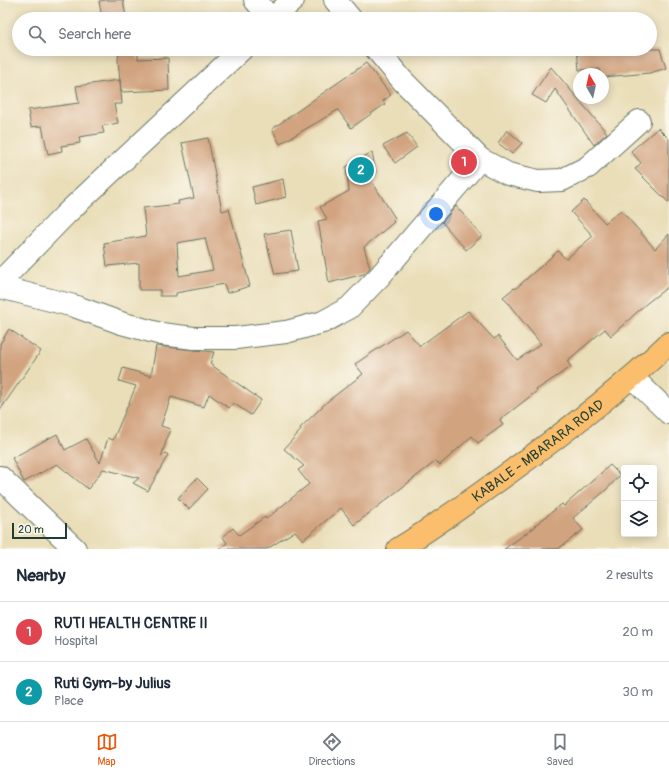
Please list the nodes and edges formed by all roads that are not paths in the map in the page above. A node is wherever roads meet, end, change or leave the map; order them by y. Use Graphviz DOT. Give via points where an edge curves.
graph roads {
  1 [pos="255,0"];
  2 [pos="293,0"];
  3 [pos="335,0"];
  4 [pos="266,12"];
  5 [pos="280,12"];
  6 [pos="345,12"];
  7 [pos="235,56"];
  8 [pos="382,56"];
  9 [pos="639,121"];
  10 [pos="480,159"];
  11 [pos="0,282"];
  12 [pos="0,287"];
  13 [pos="669,343"];
  14 [pos="633,378"];
  15 [pos="669,413"];
  16 [pos="0,477"];
  17 [pos="75,549"];
  18 [pos="398,549"];
  1 -- 4 [label="street"];
  2 -- 5 [label="street"];
  3 -- 6 [label="street"];
  7 -- 11 [label="street" via="66,214"];
  8 -- 10 [label="street"];
  9 -- 10 [label="street" via="588,167 562,180 538,181 508,174"];
  10 -- 12 [label="street" via="379,277 349,308 323,322 286,332 236,338 194,338 161,334 74,306"];
  13 -- 14 [label="main road, KABALE - MBARARA ROAD"];
  14 -- 15 [label="street"];
  14 -- 18 [label="main road, KABALE - MBARARA ROAD" via="572,428 431,529"];
  16 -- 17 [label="street"];
}
